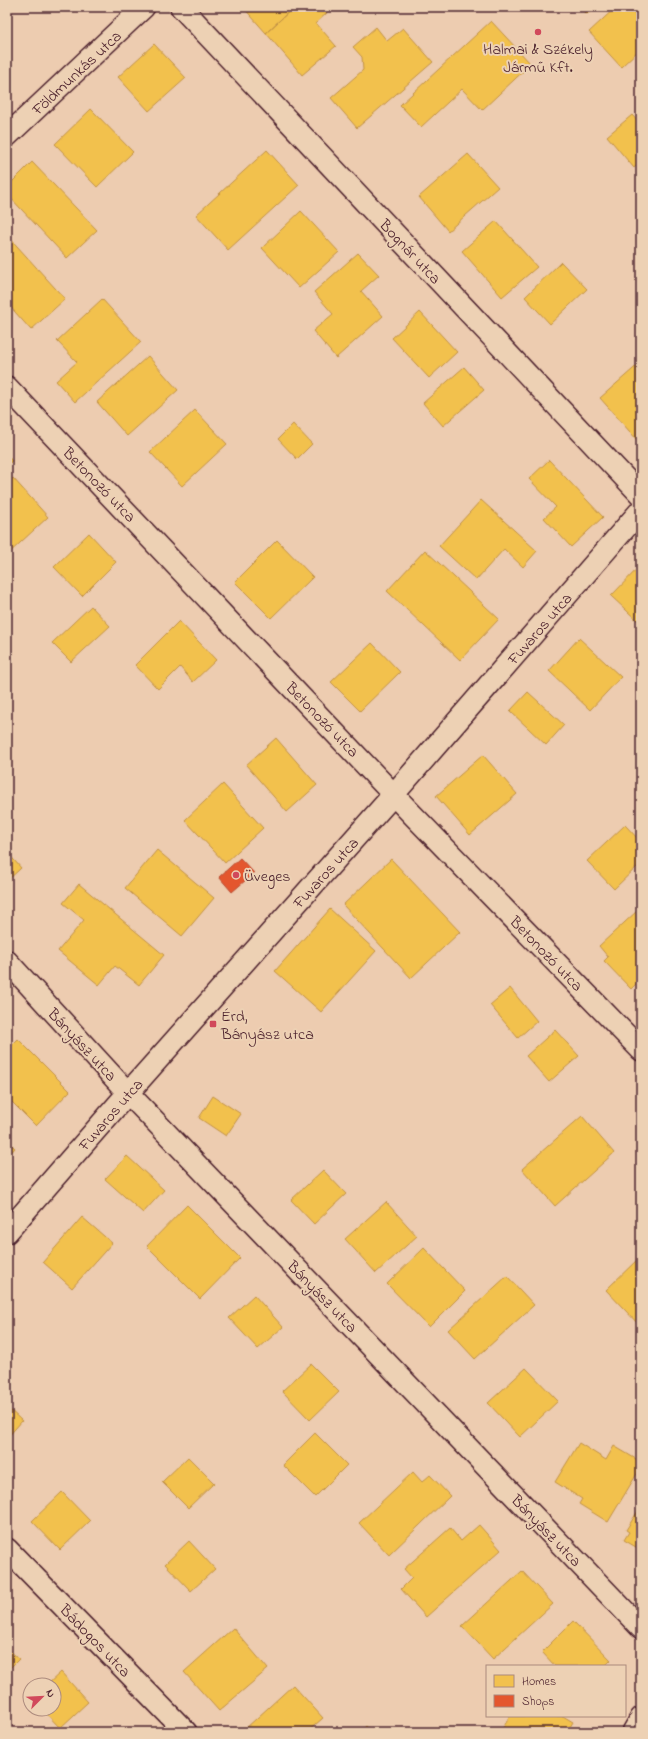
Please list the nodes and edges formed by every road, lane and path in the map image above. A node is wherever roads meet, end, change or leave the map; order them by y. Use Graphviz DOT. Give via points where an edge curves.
graph roads {
  1 [pos="144,7"];
  2 [pos="181,7"];
  3 [pos="7,136"];
  4 [pos="7,387"];
  5 [pos="641,495"];
  6 [pos="641,510"];
  7 [pos="394,794"];
  8 [pos="7,961"];
  9 [pos="641,1050"];
  10 [pos="128,1093"];
  11 [pos="7,1232"];
  12 [pos="7,1549"];
  13 [pos="641,1628"];
  14 [pos="641,1718"];
  15 [pos="186,1732"];
  16 [pos="633,1732"];
  1 -- 3 [label="street, Földmunkás utca"];
  2 -- 5 [label="street, Bognár utca"];
  4 -- 7 [label="street, Betonozó utca"];
  6 -- 7 [label="street, Fuvaros utca"];
  7 -- 9 [label="street, Betonozó utca"];
  7 -- 10 [label="street, Fuvaros utca"];
  8 -- 10 [label="street, Bányász utca"];
  10 -- 11 [label="street, Fuvaros utca"];
  10 -- 13 [label="street, Bányász utca"];
  12 -- 15 [label="street, Bádogos utca"];
  14 -- 16 [label="street"];
}
